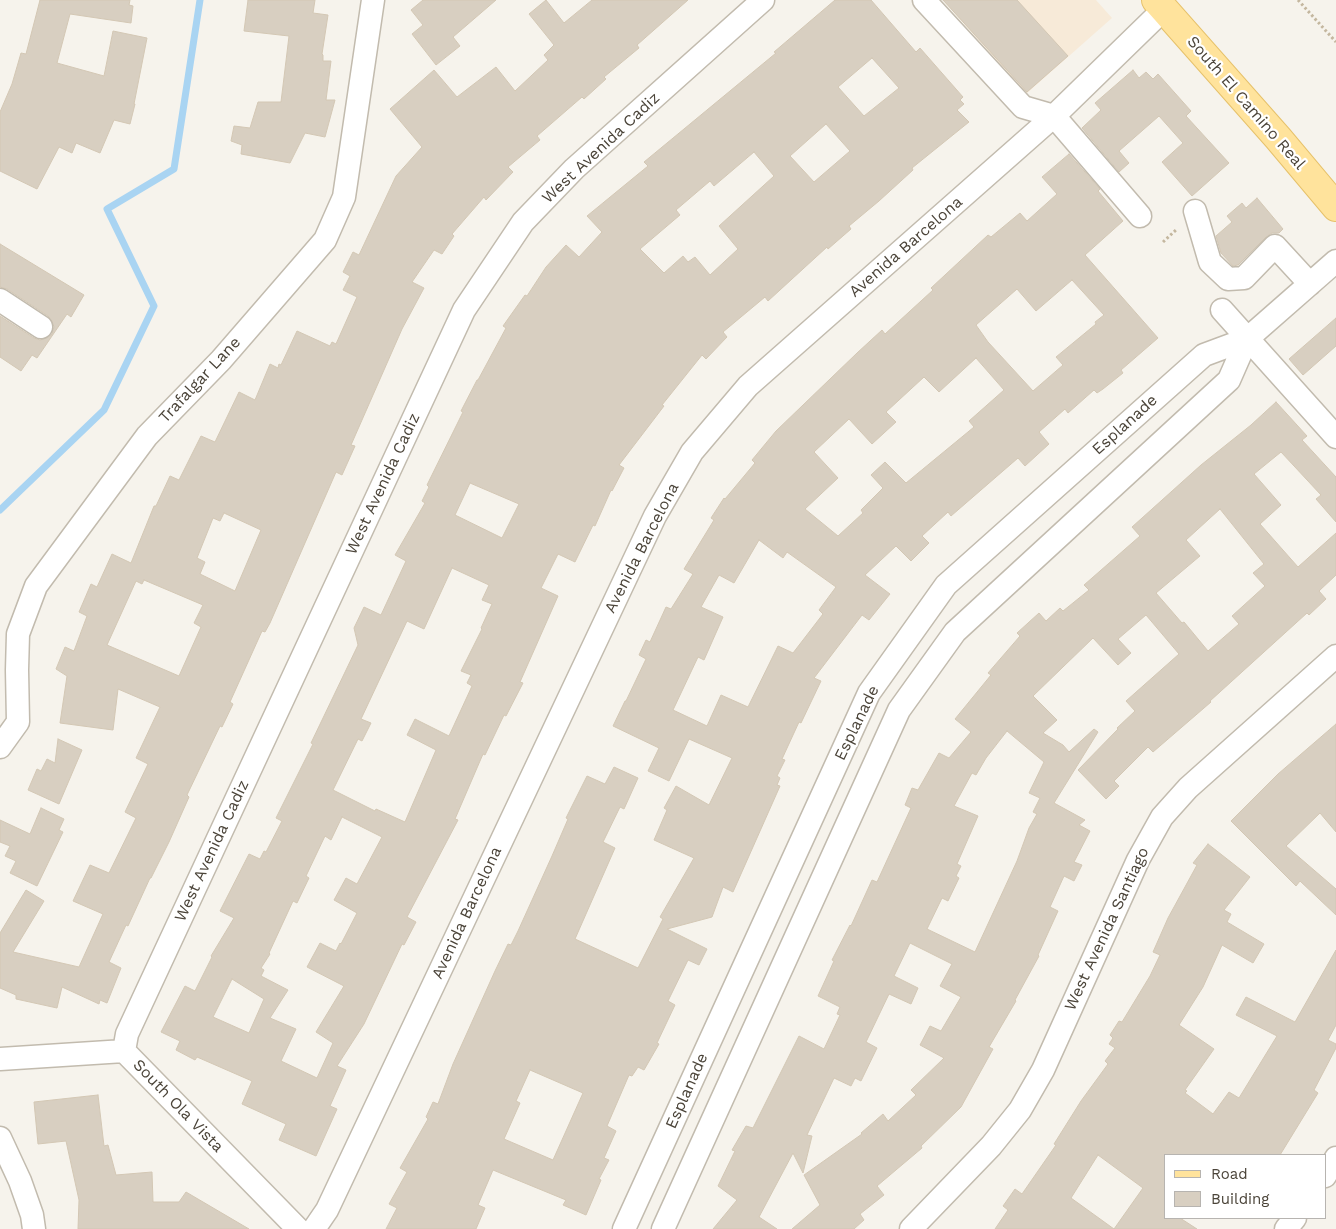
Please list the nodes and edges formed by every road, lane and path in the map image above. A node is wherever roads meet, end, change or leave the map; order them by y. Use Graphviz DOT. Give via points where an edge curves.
graph roads {
  1 [pos="373,0"];
  2 [pos="763,0"];
  3 [pos="924,0"];
  4 [pos="1298,0"];
  5 [pos="1160,5"];
  6 [pos="1336,42"];
  7 [pos="1054,116"];
  8 [pos="1336,207"];
  9 [pos="1195,211"];
  10 [pos="1140,216"];
  11 [pos="1172,233"];
  12 [pos="1163,242"];
  13 [pos="1336,261"];
  14 [pos="1310,284"];
  15 [pos="0,300"];
  16 [pos="1222,310"];
  17 [pos="41,327"];
  18 [pos="1247,339"];
  19 [pos="1336,437"];
  20 [pos="1336,656"];
  21 [pos="869,693"];
  22 [pos="899,710"];
  23 [pos="0,747"];
  24 [pos="124,1051"];
  25 [pos="0,1059"];
  26 [pos="690,1082"];
  27 [pos="723,1098"];
  28 [pos="0,1138"];
  29 [pos="1336,1158"];
  30 [pos="1326,1174"];
  31 [pos="1294,1219"];
  32 [pos="34,1229"];
  33 [pos="298,1229"];
  34 [pos="314,1229"];
  35 [pos="624,1229"];
  36 [pos="663,1229"];
  37 [pos="911,1229"];
  38 [pos="1286,1229"];
  1 -- 23 [label="street, Trafalgar Lane" via="344,197 325,240 221,360 147,436 36,586 18,634 18,722"];
  2 -- 24 [label="street, West Avenida Cadiz" via="574,169 524,222 464,310 127,1034"];
  3 -- 7 [label="street" via="1024,107"];
  4 -- 6 [label="path"];
  5 -- 7 [label="street, Avenida Barcelona"];
  5 -- 8 [label="main road, South El Camino Real"];
  7 -- 10 [label="street"];
  7 -- 34 [label="street, Avenida Barcelona" via="748,386 692,452 655,516 327,1210"];
  9 -- 14 [label="street" via="1210,262 1228,279 1244,278 1275,246"];
  11 -- 12 [label="path"];
  13 -- 14 [label="street, Esplanade"];
  14 -- 18 [label="street, Esplanade"];
  15 -- 17 [label="street"];
  16 -- 18 [label="street"];
  18 -- 19 [label="street"];
  18 -- 21 [label="street, Esplanade" via="1204,355 946,586"];
  18 -- 22 [label="street, Esplanade" via="1229,380 955,632"];
  20 -- 37 [label="street, West Avenida Santiago" via="1188,788 1162,817 1138,860 1043,1070 1020,1110 991,1146"];
  21 -- 22 [label="street"];
  21 -- 26 [label="street, Esplanade"];
  22 -- 27 [label="street, Esplanade"];
  24 -- 25 [label="street, South Ola Vista"];
  24 -- 33 [label="street, South Ola Vista"];
  26 -- 27 [label="street"];
  26 -- 35 [label="street, Esplanade"];
  27 -- 36 [label="street, Esplanade"];
  28 -- 32 [label="street" via="20,1181"];
  29 -- 30 [label="street"];
  31 -- 38 [label="street"];
}
